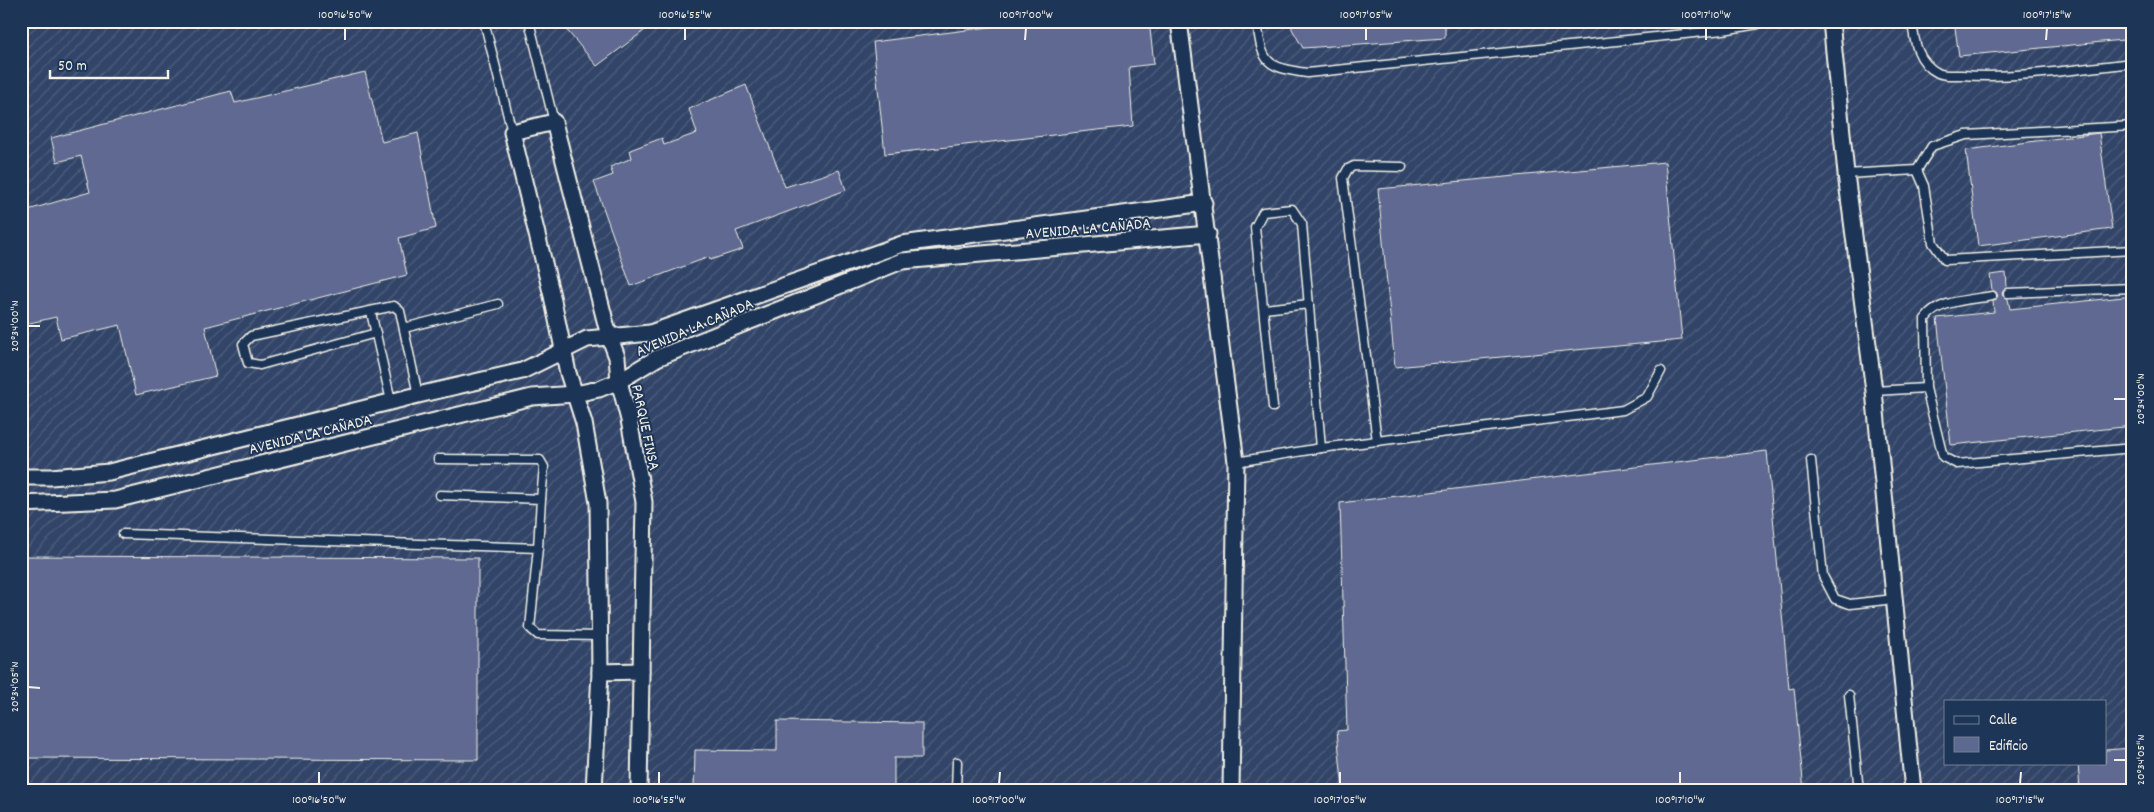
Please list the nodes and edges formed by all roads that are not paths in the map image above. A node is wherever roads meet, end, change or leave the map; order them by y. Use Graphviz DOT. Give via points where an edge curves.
graph roads {
  1 [pos="484,21"];
  2 [pos="529,21"];
  3 [pos="1180,21"];
  4 [pos="1257,21"];
  5 [pos="1760,21"];
  6 [pos="1831,21"];
  7 [pos="1912,21"];
  8 [pos="2133,63"];
  9 [pos="554,122"];
  10 [pos="2133,126"];
  11 [pos="512,132"];
  12 [pos="1402,167"];
  13 [pos="1917,170"];
  14 [pos="1846,174"];
  15 [pos="1204,204"];
  16 [pos="1208,234"];
  17 [pos="2133,250"];
  18 [pos="2133,288"];
  19 [pos="2008,294"];
  20 [pos="1992,296"];
  21 [pos="498,304"];
  22 [pos="1309,304"];
  23 [pos="1264,309"];
  24 [pos="371,312"];
  25 [pos="404,328"];
  26 [pos="376,333"];
  27 [pos="609,336"];
  28 [pos="564,349"];
  29 [pos="1661,371"];
  30 [pos="619,381"];
  31 [pos="1926,388"];
  32 [pos="1874,391"];
  33 [pos="575,394"];
  34 [pos="418,395"];
  35 [pos="391,402"];
  36 [pos="1273,407"];
  37 [pos="1377,441"];
  38 [pos="1321,448"];
  39 [pos="2133,448"];
  40 [pos="438,458"];
  41 [pos="1811,460"];
  42 [pos="1236,462"];
  43 [pos="21,477"];
  44 [pos="440,495"];
  45 [pos="541,499"];
  46 [pos="21,504"];
  47 [pos="124,534"];
  48 [pos="538,548"];
  49 [pos="1894,599"];
  50 [pos="600,636"];
  51 [pos="641,671"];
  52 [pos="600,672"];
  53 [pos="1849,695"];
  54 [pos="957,762"];
  55 [pos="594,791"];
  56 [pos="639,791"];
  57 [pos="956,791"];
  58 [pos="1231,791"];
  59 [pos="1859,791"];
  60 [pos="1913,791"];
  1 -- 11 [label="lane"];
  2 -- 9 [label="lane, PARQUE FINSA"];
  3 -- 15 [label="street"];
  4 -- 5 [label="lane" via="1260,48 1268,63 1282,70 1307,73 1723,30"];
  6 -- 14 [label="street"];
  7 -- 8 [label="lane" via="1914,42 1924,62 1939,74 2019,75"];
  9 -- 11 [label="street"];
  9 -- 27 [label="street, PARQUE FINSA"];
  10 -- 13 [label="lane" via="1966,135 1932,146"];
  11 -- 28 [label="street"];
  12 -- 37 [label="lane" via="1354,166 1343,178"];
  13 -- 14 [label="lane"];
  13 -- 17 [label="lane" via="1924,186 1933,244 1945,260"];
  14 -- 32 [label="street"];
  15 -- 16 [label="street"];
  15 -- 27 [label="street" via="902,244 650,333"];
  16 -- 30 [label="street, AVENIDA LA CAÑADA" via="902,261 656,358"];
  16 -- 42 [label="street"];
  18 -- 19 [label="lane"];
  20 -- 31 [label="lane" via="1931,310 1925,319"];
  21 -- 25 [label="lane"];
  22 -- 23 [label="lane"];
  22 -- 23 [label="lane" via="1302,224 1292,209 1263,212 1255,227"];
  22 -- 38 [label="lane"];
  23 -- 36 [label="lane"];
  24 -- 25 [label="lane" via="394,306 400,311"];
  24 -- 26 [label="lane"];
  24 -- 26 [label="lane" via="252,336 243,344 248,363 260,365"];
  25 -- 34 [label="lane"];
  26 -- 35 [label="lane"];
  27 -- 28 [label="street" via="587,339"];
  27 -- 30 [label="street, PARQUE FINSA" via="617,357"];
  28 -- 33 [label="street"];
  28 -- 34 [label="street" via="522,371"];
  29 -- 37 [label="lane" via="1648,397 1623,410"];
  30 -- 33 [label="street, AVENIDA LA CAÑADA" via="599,390"];
  30 -- 51 [label="street, PARQUE FINSA" via="644,502"];
  31 -- 32 [label="lane"];
  31 -- 39 [label="lane" via="1943,457 1957,464"];
  32 -- 49 [label="street"];
  33 -- 46 [label="street, AVENIDA LA CAÑADA" via="532,396 115,500"];
  33 -- 50 [label="street" via="584,423 598,503"];
  34 -- 35 [label="street"];
  35 -- 43 [label="street" via="109,472"];
  37 -- 38 [label="lane"];
  38 -- 42 [label="lane"];
  40 -- 45 [label="lane" via="540,460 544,467"];
  41 -- 49 [label="lane" via="1823,576 1835,599 1850,604"];
  42 -- 58 [label="street"];
  44 -- 45 [label="lane"];
  45 -- 48 [label="lane"];
  47 -- 48 [label="lane"];
  48 -- 50 [label="lane" via="530,628 538,635"];
  49 -- 60 [label="street"];
  50 -- 52 [label="street"];
  51 -- 52 [label="street"];
  51 -- 56 [label="street, PARQUE FINSA"];
  52 -- 55 [label="street"];
  53 -- 59 [label="lane"];
  54 -- 57 [label="lane"];
}
